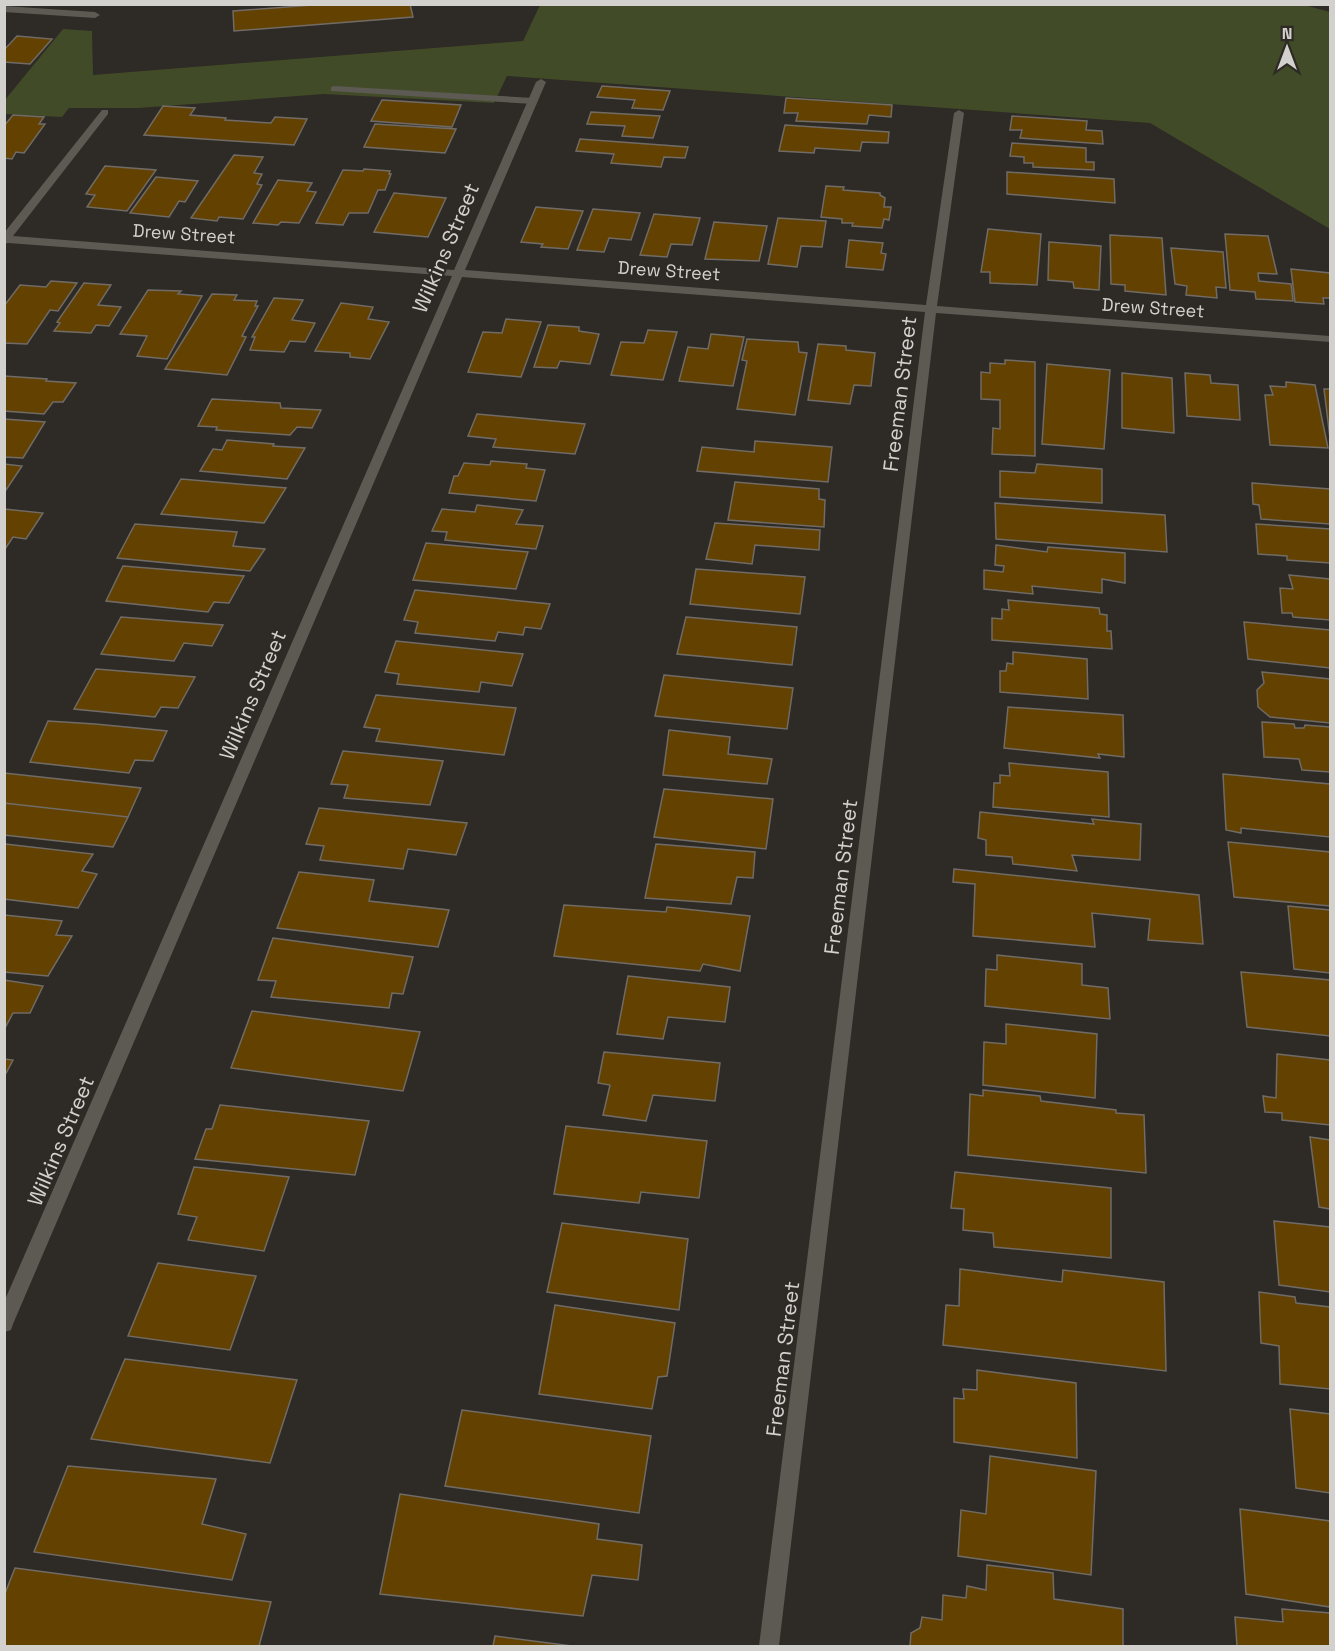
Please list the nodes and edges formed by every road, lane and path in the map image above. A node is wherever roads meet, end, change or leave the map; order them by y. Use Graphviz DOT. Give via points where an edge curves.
graph roads {
  1 [pos="4,9"];
  2 [pos="95,15"];
  3 [pos="541,82"];
  4 [pos="334,88"];
  5 [pos="533,101"];
  6 [pos="105,111"];
  7 [pos="958,113"];
  8 [pos="5,240"];
  9 [pos="458,273"];
  10 [pos="931,309"];
  11 [pos="1330,339"];
  12 [pos="4,1324"];
  13 [pos="769,1647"];
  1 -- 2 [label="street"];
  3 -- 5 [label="street, Wilkins Street"];
  4 -- 5 [label="street"];
  5 -- 9 [label="street, Wilkins Street"];
  6 -- 8 [label="street"];
  7 -- 10 [label="street, Freeman Street"];
  8 -- 9 [label="street, Drew Street"];
  9 -- 10 [label="street, Drew Street"];
  9 -- 12 [label="street, Wilkins Street"];
  10 -- 11 [label="street, Drew Street"];
  10 -- 13 [label="street, Freeman Street"];
}
